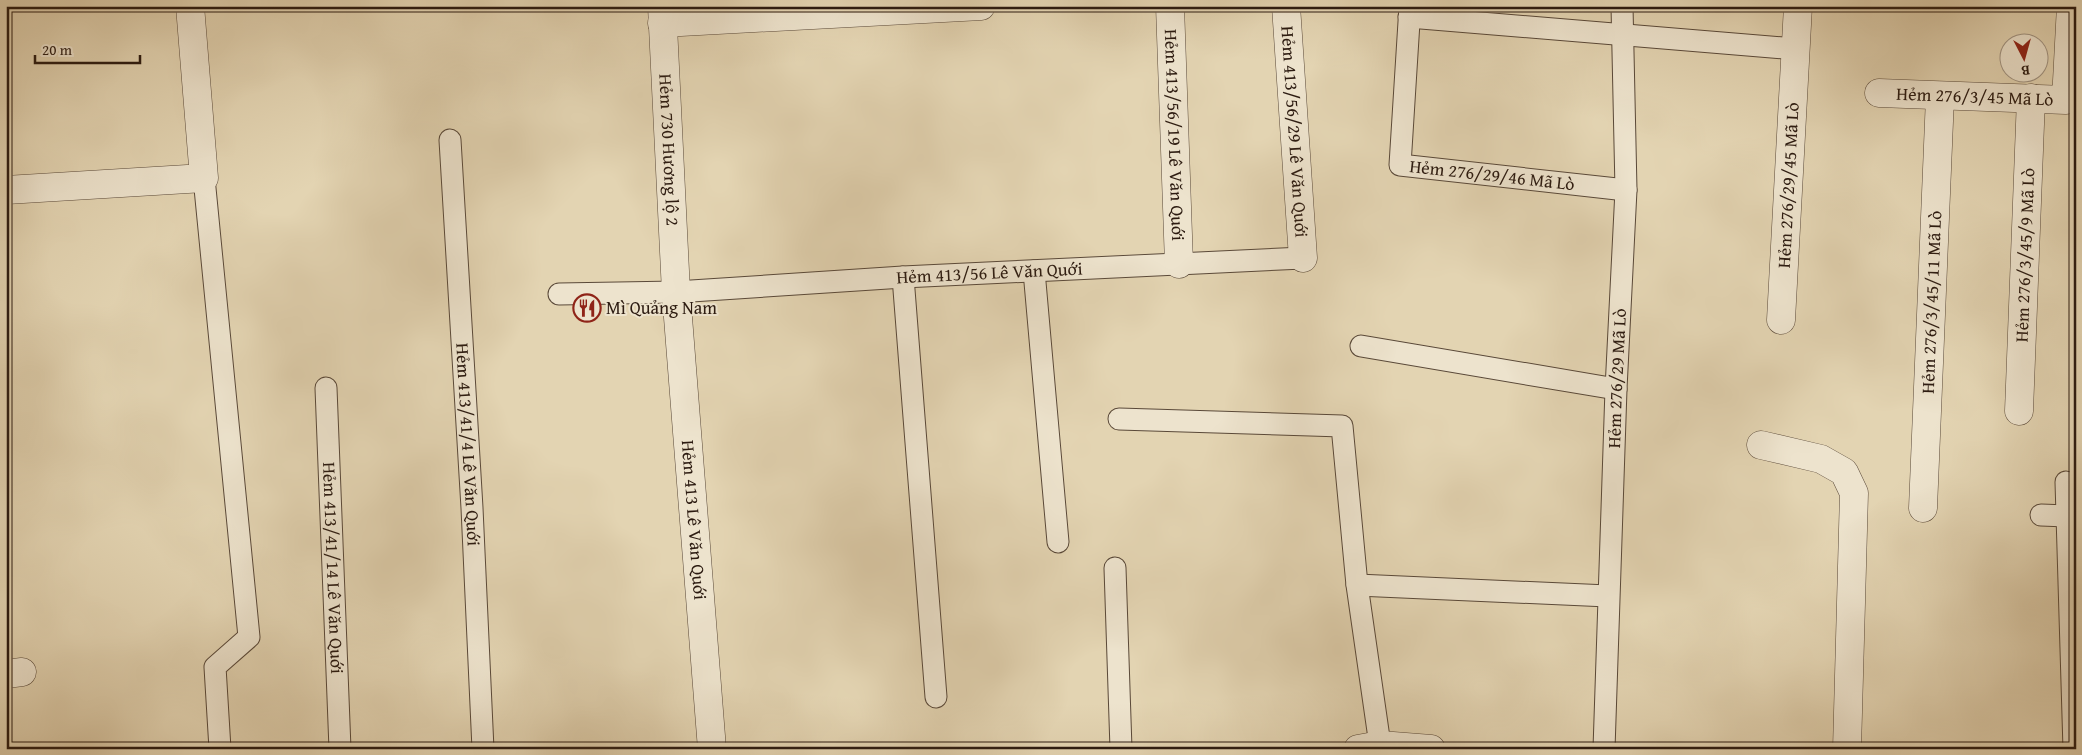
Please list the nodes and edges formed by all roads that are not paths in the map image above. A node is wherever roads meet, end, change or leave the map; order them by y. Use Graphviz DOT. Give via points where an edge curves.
graph roads {
  1 [pos="190,6"];
  2 [pos="981,6"];
  3 [pos="1170,6"];
  4 [pos="1286,6"];
  5 [pos="1622,6"];
  6 [pos="1798,6"];
  7 [pos="2071,6"];
  8 [pos="829,11"];
  9 [pos="1410,11"];
  10 [pos="662,15"];
  11 [pos="1621,34"];
  12 [pos="1796,49"];
  13 [pos="1880,93"];
  14 [pos="1940,97"];
  15 [pos="2031,98"];
  16 [pos="450,140"];
  17 [pos="204,178"];
  18 [pos="6,190"];
  19 [pos="1626,190"];
  20 [pos="1303,258"];
  21 [pos="1178,264"];
  22 [pos="1034,271"];
  23 [pos="903,277"];
  24 [pos="676,292"];
  25 [pos="559,294"];
  26 [pos="1781,320"];
  27 [pos="1361,346"];
  28 [pos="326,388"];
  29 [pos="1616,389"];
  30 [pos="2019,411"];
  31 [pos="1120,419"];
  32 [pos="1761,444"];
  33 [pos="2066,482"];
  34 [pos="1923,508"];
  35 [pos="2041,515"];
  36 [pos="2067,516"];
  37 [pos="1058,542"];
  38 [pos="1115,568"];
  39 [pos="1357,585"];
  40 [pos="1608,596"];
  41 [pos="936,697"];
  42 [pos="1373,748"];
  43 [pos="220,749"];
  44 [pos="340,749"];
  45 [pos="483,749"];
  46 [pos="712,749"];
  47 [pos="1121,749"];
  48 [pos="1431,749"];
  49 [pos="1604,749"];
  50 [pos="1847,749"];
  51 [pos="2074,749"];
  1 -- 17 [label="street"];
  2 -- 8 [label="street"];
  3 -- 21 [label="street, Hẻm 413/56/19 Lê Văn Quới"];
  4 -- 20 [label="street, Hẻm 413/56/29 Lê Văn Quới"];
  5 -- 11 [label="lane, Hẻm 276/29 Mã Lò"];
  6 -- 12 [label="street, Hẻm 276/29/45 Mã Lò"];
  7 -- 15 [label="street, Hẻm 276/3/45 Mã Lò" via="2066,100"];
  8 -- 10 [label="street"];
  9 -- 11 [label="lane"];
  9 -- 19 [label="lane, Hẻm 276/29/46 Mã Lò" via="1400,165"];
  10 -- 24 [label="street, Hẻm 730 Hương lộ 2"];
  11 -- 12 [label="lane"];
  11 -- 19 [label="lane, Hẻm 276/29 Mã Lò"];
  12 -- 26 [label="street, Hẻm 276/29/45 Mã Lò"];
  13 -- 14 [label="street, Hẻm 276/3/45 Mã Lò"];
  14 -- 15 [label="street, Hẻm 276/3/45 Mã Lò"];
  14 -- 34 [label="street, Hẻm 276/3/45/11 Mã Lò"];
  15 -- 30 [label="street, Hẻm 276/3/45/9 Mã Lò"];
  16 -- 45 [label="lane, Hẻm 413/41/4 Lê Văn Quới"];
  17 -- 18 [label="street"];
  17 -- 43 [label="lane" via="249,638 215,667"];
  19 -- 29 [label="lane, Hẻm 276/29 Mã Lò"];
  20 -- 21 [label="lane, Hẻm 413/56 Lê Văn Quới"];
  21 -- 22 [label="lane, Hẻm 413/56 Lê Văn Quới"];
  22 -- 23 [label="lane, Hẻm 413/56 Lê Văn Quới"];
  22 -- 37 [label="lane"];
  23 -- 24 [label="lane, Hẻm 413/56 Lê Văn Quới"];
  23 -- 41 [label="lane"];
  24 -- 25 [label="lane, Hẻm 413/56 Lê Văn Quới"];
  24 -- 46 [label="street, Hẻm 413 Lê Văn Quới"];
  27 -- 29 [label="lane"];
  28 -- 44 [label="lane, Hẻm 413/41/14 Lê Văn Quới"];
  29 -- 40 [label="lane, Hẻm 276/29 Mã Lò"];
  31 -- 39 [label="lane" via="1342,426"];
  32 -- 50 [label="street" via="1821,459 1844,472 1854,493"];
  33 -- 36 [label="lane"];
  35 -- 36 [label="lane"];
  36 -- 51 [label="lane"];
  38 -- 47 [label="lane"];
  39 -- 40 [label="lane"];
  39 -- 42 [label="lane"];
  40 -- 49 [label="lane, Hẻm 276/29 Mã Lò"];
  42 -- 48 [label="street"];
}
